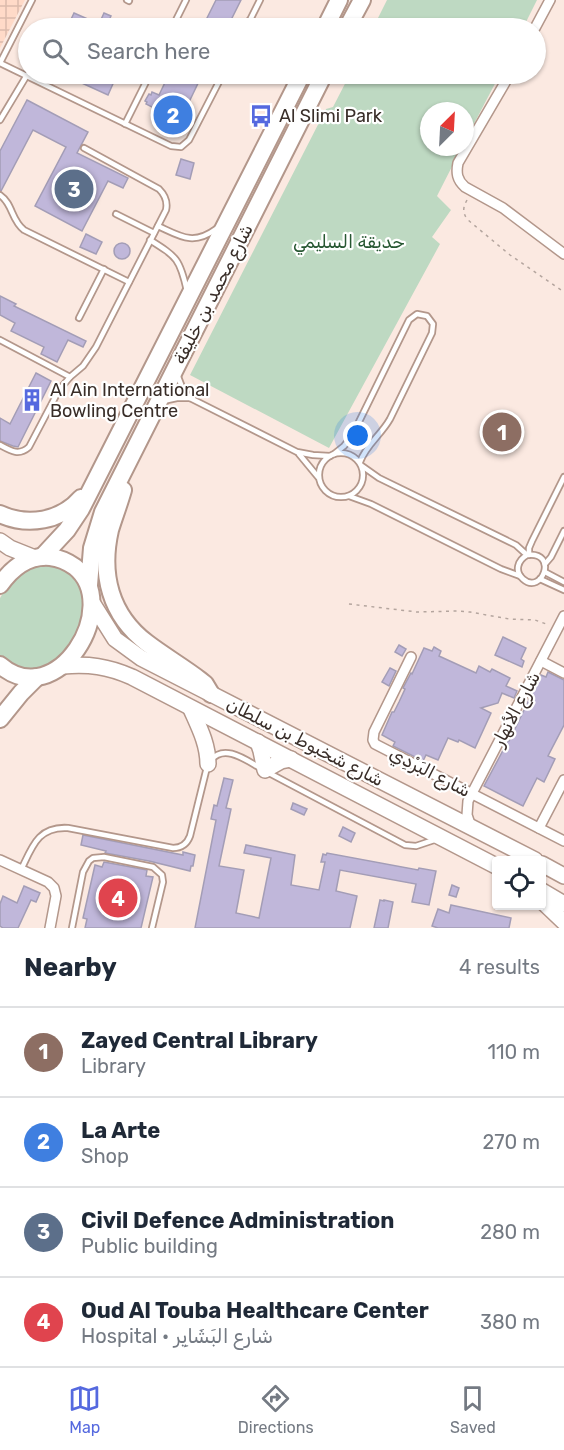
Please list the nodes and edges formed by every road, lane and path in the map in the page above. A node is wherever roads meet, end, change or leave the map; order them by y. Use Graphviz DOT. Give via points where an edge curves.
graph roads {
  1 [pos="33,0"];
  2 [pos="186,0"];
  3 [pos="260,0"];
  4 [pos="339,0"];
  5 [pos="362,0"];
  6 [pos="550,0"];
  7 [pos="24,18"];
  8 [pos="177,18"];
  9 [pos="251,18"];
  10 [pos="330,18"];
  11 [pos="352,18"];
  12 [pos="540,18"];
  13 [pos="18,29"];
  14 [pos="0,63"];
  15 [pos="18,71"];
  16 [pos="22,84"];
  17 [pos="45,84"];
  18 [pos="145,84"];
  19 [pos="218,84"];
  20 [pos="297,84"];
  21 [pos="319,84"];
  22 [pos="504,84"];
  23 [pos="0,120"];
  24 [pos="126,124"];
  25 [pos="84,148"];
  26 [pos="472,190"];
  27 [pos="0,195"];
  28 [pos="116,214"];
  29 [pos="226,221"];
  30 [pos="158,226"];
  31 [pos="154,233"];
  32 [pos="150,240"];
  33 [pos="564,254"];
  34 [pos="104,269"];
  35 [pos="129,282"];
  36 [pos="564,292"];
  37 [pos="188,298"];
  38 [pos="79,318"];
  39 [pos="0,340"];
  40 [pos="176,368"];
  41 [pos="70,377"];
  42 [pos="190,398"];
  43 [pos="158,403"];
  44 [pos="0,446"];
  45 [pos="297,452"];
  46 [pos="332,455"];
  47 [pos="127,464"];
  48 [pos="361,464"];
  49 [pos="564,477"];
  50 [pos="319,478"];
  51 [pos="95,481"];
  52 [pos="349,496"];
  53 [pos="0,514"];
  54 [pos="564,531"];
  55 [pos="0,541"];
  56 [pos="528,555"];
  57 [pos="38,557"];
  58 [pos="544,564"];
  59 [pos="545,572"];
  60 [pos="520,576"];
  61 [pos="540,579"];
  62 [pos="564,582"];
  63 [pos="0,585"];
  64 [pos="89,585"];
  65 [pos="564,590"];
  66 [pos="93,604"];
  67 [pos="349,604"];
  68 [pos="564,616"];
  69 [pos="557,629"];
  70 [pos="411,657"];
  71 [pos="541,661"];
  72 [pos="0,665"];
  73 [pos="63,666"];
  74 [pos="564,673"];
  75 [pos="37,677"];
  76 [pos="211,694"];
  77 [pos="191,709"];
  78 [pos="0,719"];
  79 [pos="258,742"];
  80 [pos="291,759"];
  81 [pos="208,764"];
  82 [pos="265,770"];
  83 [pos="564,780"];
  84 [pos="470,797"];
  85 [pos="445,815"];
  86 [pos="471,828"];
  87 [pos="539,828"];
  88 [pos="440,837"];
  89 [pos="564,841"];
  90 [pos="456,845"];
  91 [pos="492,856"];
  92 [pos="525,856"];
  93 [pos="0,860"];
  94 [pos="492,864"];
  95 [pos="546,866"];
  96 [pos="21,870"];
  97 [pos="564,876"];
  98 [pos="546,883"];
  99 [pos="546,893"];
  100 [pos="564,893"];
  101 [pos="564,904"];
  102 [pos="546,905"];
  103 [pos="564,922"];
  104 [pos="50,928"];
  105 [pos="72,928"];
  106 [pos="152,928"];
  1 -- 7 [label="lane"];
  2 -- 8 [label="lane"];
  3 -- 9 [label="lane"];
  4 -- 10 [label="highway"];
  5 -- 11 [label="highway"];
  6 -- 12 [label="street"];
  13 -- 14 [label="lane"];
  14 -- 15 [label="lane"];
  16 -- 23 [label="lane"];
  17 -- 24 [label="lane"];
  18 -- 24 [label="lane"];
  19 -- 24 [label="lane" via="184,146 171,146"];
  20 -- 29 [label="highway, شارع محمد بن خليفة"];
  21 -- 40 [label="highway, شارع محمد بن خليفة"];
  22 -- 26 [label="street" via="458,163 460,182"];
  25 -- 30 [label="lane" via="161,192 167,205"];
  26 -- 33 [label="street"];
  26 -- 36 [label="path" via="463,210 468,220"];
  27 -- 34 [label="lane" via="9,203 21,227"];
  28 -- 31 [label="lane"];
  29 -- 30 [label="lane" via="208,235 194,239"];
  29 -- 37 [label="highway, شارع محمد بن خليفة"];
  30 -- 31 [label="lane"];
  31 -- 32 [label="lane"];
  32 -- 35 [label="lane"];
  32 -- 37 [label="lane" via="176,258"];
  34 -- 35 [label="lane"];
  34 -- 38 [label="lane"];
  35 -- 41 [label="lane" via="91,354"];
  37 -- 51 [label="highway, شارع محمد بن خليفة"];
  39 -- 41 [label="lane"];
  40 -- 42 [label="lane"];
  40 -- 43 [label="highway, شارع محمد بن خليفة"];
  41 -- 44 [label="lane" via="29,447 18,453"];
  42 -- 43 [label="lane"];
  42 -- 45 [label="lane"];
  43 -- 47 [label="highway, شارع محمد بن خليفة"];
  45 -- 46 [label="lane"];
  45 -- 50 [label="lane"];
  46 -- 48 [label="lane" via="348,454"];
  46 -- 48 [label="lane" via="352,436 409,320 417,314 427,316 433,324 432,333 390,419 365,450"];
  46 -- 50 [label="lane" via="321,465"];
  47 -- 64 [label="highway, شارع محمد بن خليفة" via="98,524"];
  47 -- 76 [label="highway" via="107,549 110,591 117,609 137,634 205,684"];
  48 -- 52 [label="lane" via="363,480"];
  48 -- 56 [label="lane" via="379,478 516,545"];
  49 -- 56 [label="lane"];
  50 -- 52 [label="lane" via="330,494"];
  51 -- 53 [label="highway" via="70,508 53,517 19,521"];
  51 -- 57 [label="highway, شارع محمد بن خليفة" via="67,530"];
  52 -- 60 [label="lane"];
  54 -- 58 [label="lane"];
  55 -- 57 [label="main road"];
  56 -- 58 [label="lane" via="537,555"];
  56 -- 60 [label="lane" via="518,564"];
  57 -- 63 [label="highway, شارع محمد بن خليفة" via="17,566"];
  57 -- 64 [label="highway" via="73,565"];
  58 -- 59 [label="lane"];
  59 -- 61 [label="lane"];
  59 -- 62 [label="lane"];
  60 -- 61 [label="lane" via="528,582"];
  61 -- 65 [label="lane"];
  64 -- 66 [label="highway"];
  66 -- 73 [label="highway" via="82,637"];
  66 -- 76 [label="main road, شارع شخبوط بن سلطان" via="115,639 128,649"];
  67 -- 69 [label="path" via="536,620"];
  68 -- 69 [label="street, شارع الأنهار"];
  69 -- 71 [label="street, شارع الأنهار"];
  70 -- 84 [label="street, شارع البَرْدِي" via="373,740"];
  71 -- 74 [label="street"];
  71 -- 84 [label="street, شارع الأنهار"];
  72 -- 75 [label="highway" via="15,675"];
  73 -- 75 [label="highway"];
  73 -- 77 [label="main road, شارع شخبوط بن سلطان" via="82,664 118,670"];
  75 -- 78 [label="highway"];
  76 -- 85 [label="main road, شارع شخبوط بن سلطان"];
  77 -- 79 [label="main road, شارع شخبوط بن سلطان"];
  77 -- 81 [label="main road" via="205,739"];
  79 -- 80 [label="main road, شارع شخبوط بن سلطان"];
  79 -- 82 [label="main road"];
  80 -- 82 [label="main road"];
  80 -- 88 [label="main road, شارع شخبوط بن سلطان"];
  81 -- 82 [label="lane" via="215,755 225,752"];
  81 -- 96 [label="lane" via="190,836 184,845 173,848 58,827 37,839"];
  82 -- 88 [label="lane" via="405,845 416,846"];
  83 -- 87 [label="street"];
  84 -- 85 [label="street" via="460,808"];
  84 -- 86 [label="street" via="467,815"];
  84 -- 87 [label="street, شارع البَرْدِي"];
  85 -- 86 [label="main road, شارع شخبوط بن سلطان"];
  86 -- 92 [label="main road, شارع شخبوط بن سلطان"];
  87 -- 89 [label="street, شارع البَرْدِي"];
  88 -- 90 [label="main road, شارع شخبوط بن سلطان"];
  90 -- 91 [label="main road"];
  90 -- 94 [label="main road, شارع شخبوط بن سلطان"];
  93 -- 96 [label="street"];
  95 -- 97 [label="main road"];
  96 -- 104 [label="street" via="54,888"];
  98 -- 100 [label="main road"];
  99 -- 101 [label="main road"];
  102 -- 103 [label="main road"];
  105 -- 106 [label="lane" via="86,866 93,858 104,857 153,867 162,875"];
}
